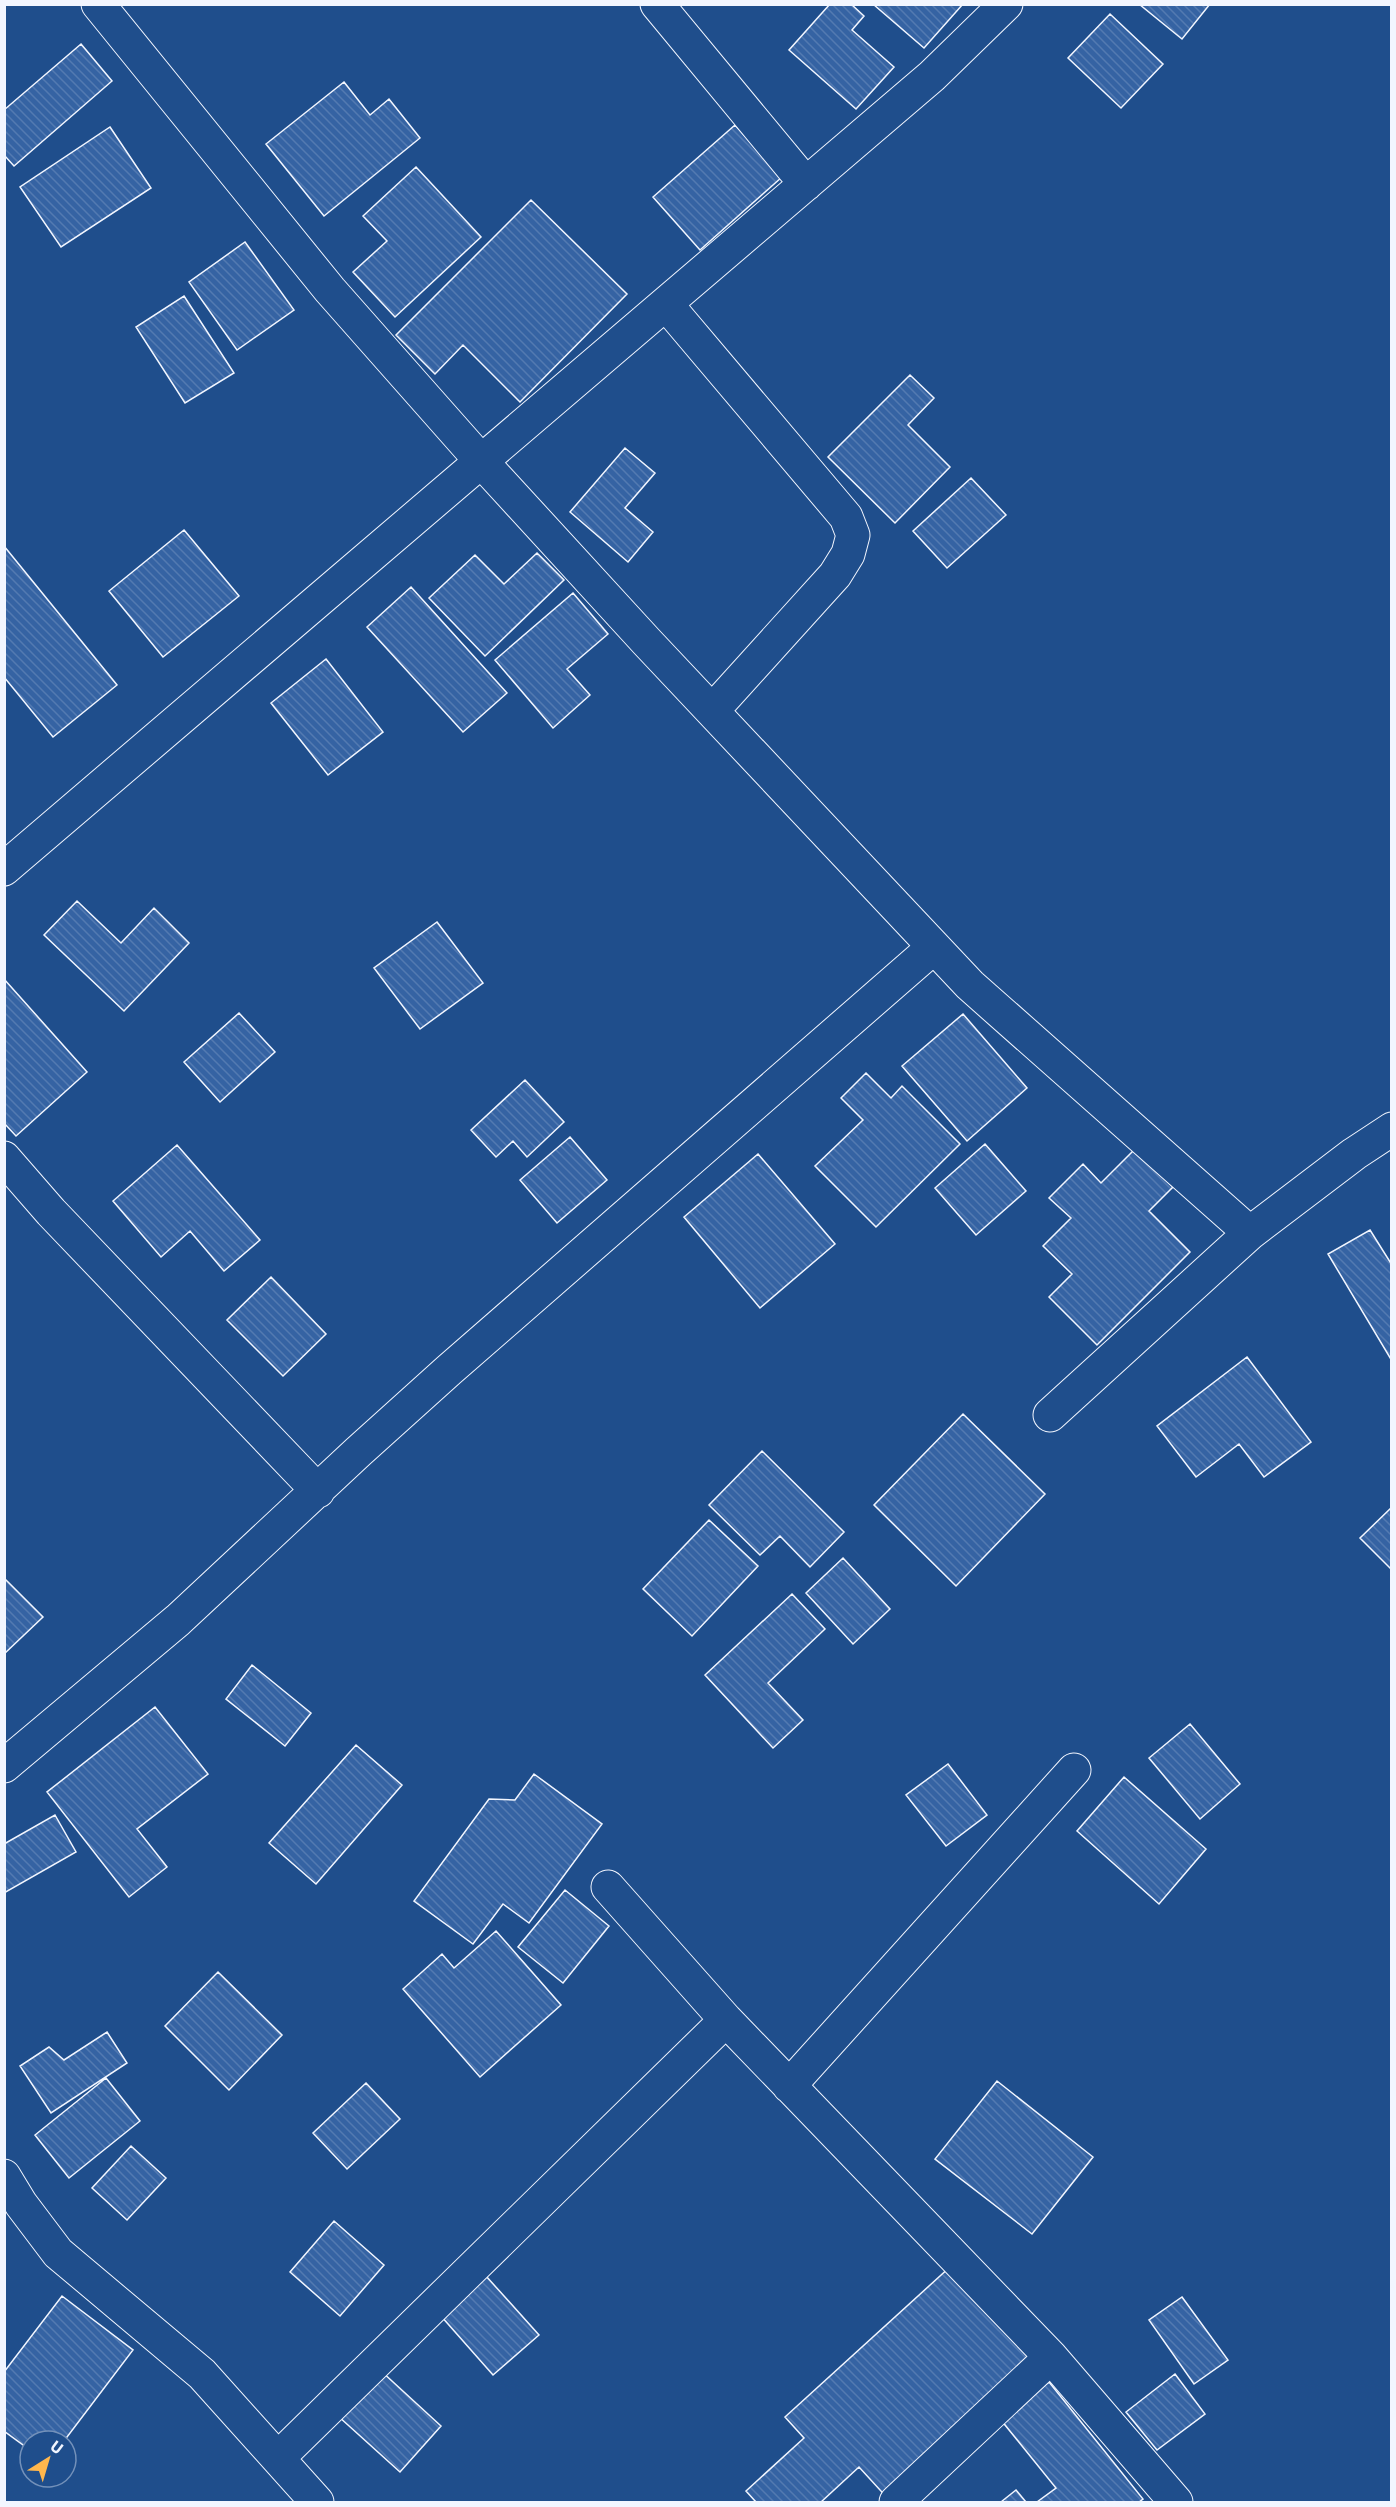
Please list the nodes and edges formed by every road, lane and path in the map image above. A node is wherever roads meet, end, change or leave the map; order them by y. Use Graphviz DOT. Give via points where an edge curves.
graph roads {
  1 [pos="98,4"];
  2 [pos="657,4"];
  3 [pos="1005,4"];
  4 [pos="806,184"];
  5 [pos="666,304"];
  6 [pos="482,462"];
  7 [pos="712,711"];
  8 [pos="4,869"];
  9 [pos="934,947"];
  10 [pos="1392,1129"];
  11 [pos="4,1158"];
  12 [pos="1250,1233"];
  13 [pos="1050,1415"];
  14 [pos="318,1491"];
  15 [pos="4,1766"];
  16 [pos="1074,1770"];
  17 [pos="608,1887"];
  18 [pos="726,2020"];
  19 [pos="789,2086"];
  20 [pos="4,2176"];
  21 [pos="1051,2357"];
  22 [pos="278,2458"];
  23 [pos="317,2502"];
  24 [pos="896,2502"];
  25 [pos="1176,2502"];
  1 -- 6 [label="street" via="330,290"];
  2 -- 4 [label="street"];
  3 -- 4 [label="street" via="932,76"];
  4 -- 5 [label="street"];
  5 -- 6 [label="street"];
  5 -- 7 [label="street" via="839,508 853,535 848,554 835,575"];
  6 -- 7 [label="street"];
  6 -- 8 [label="street"];
  7 -- 9 [label="street"];
  9 -- 12 [label="street" via="970,985"];
  9 -- 14 [label="street" via="597,1240"];
  10 -- 12 [label="street"];
  11 -- 14 [label="street"];
  12 -- 13 [label="street"];
  14 -- 15 [label="street" via="178,1620"];
  16 -- 19 [label="street"];
  17 -- 18 [label="street"];
  18 -- 19 [label="street"];
  18 -- 22 [label="street"];
  19 -- 21 [label="street"];
  20 -- 22 [label="street" via="58,2253 202,2374"];
  21 -- 24 [label="street"];
  21 -- 25 [label="street"];
  22 -- 23 [label="street"];
}
